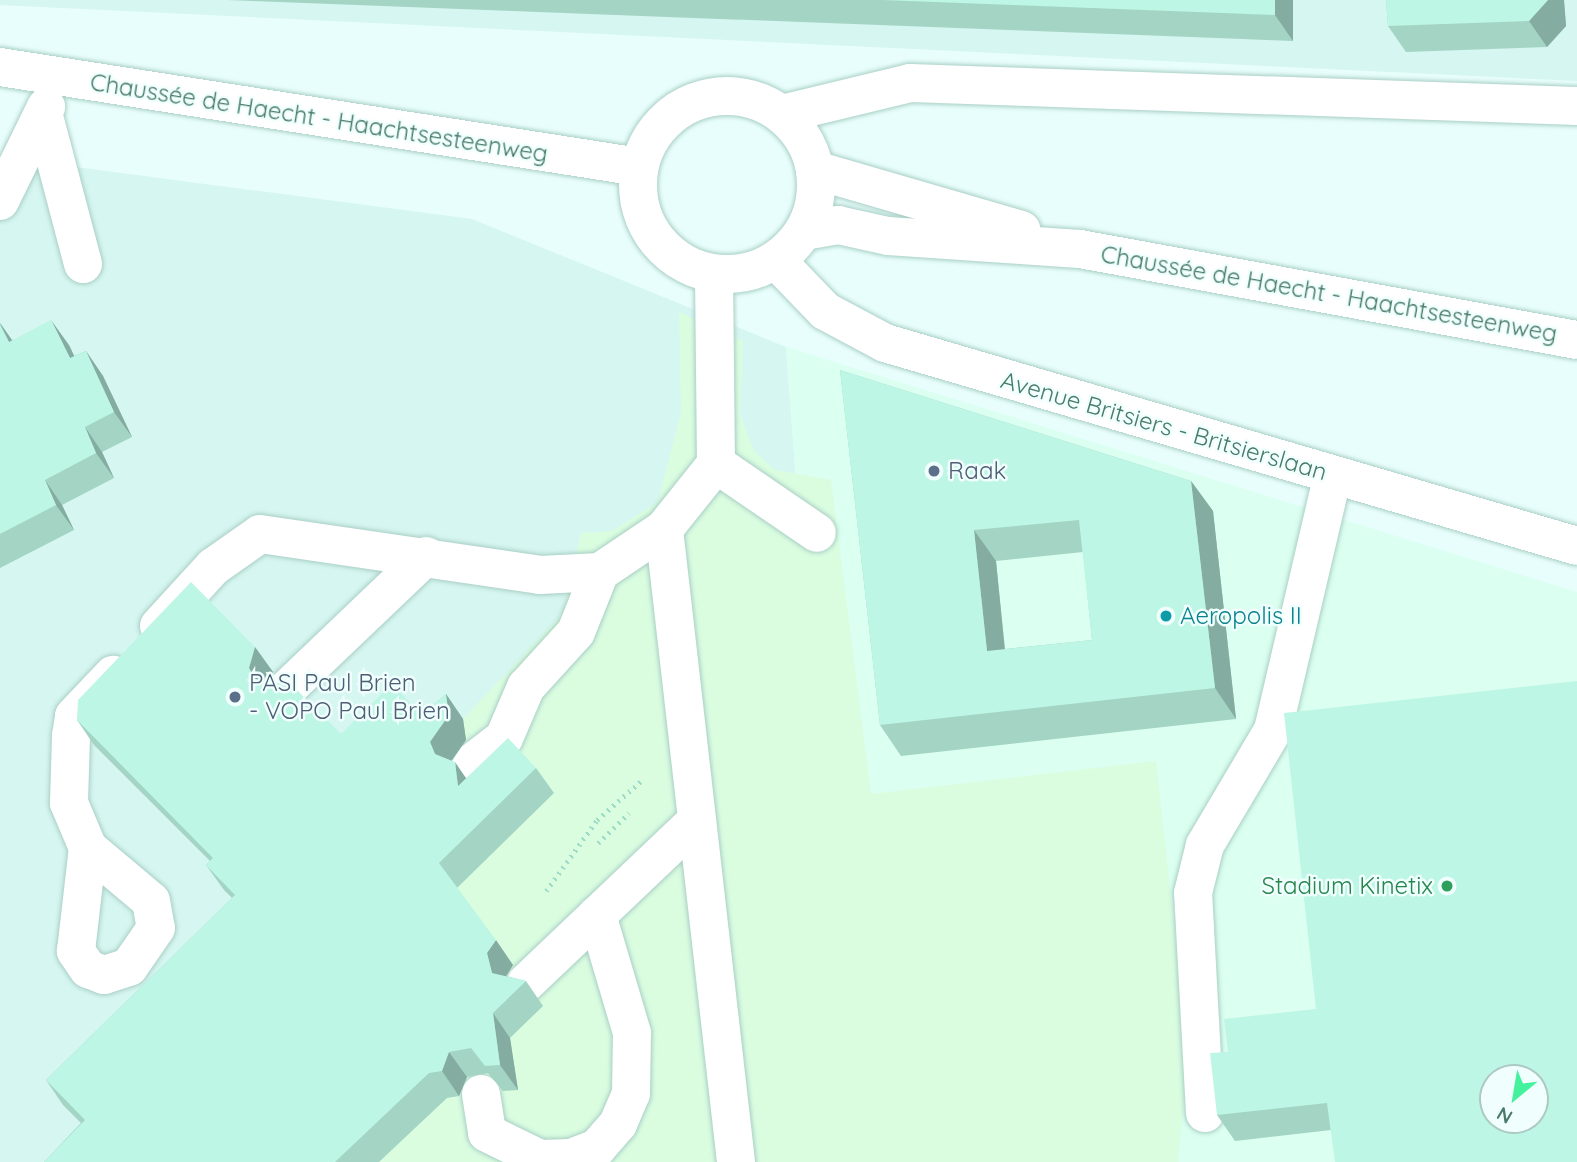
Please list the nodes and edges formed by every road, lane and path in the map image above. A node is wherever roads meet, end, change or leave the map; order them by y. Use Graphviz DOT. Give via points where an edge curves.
graph roads {
  1 [pos="0,67"];
  2 [pos="49,75"];
  3 [pos="1577,106"];
  4 [pos="782,114"];
  5 [pos="45,120"];
  6 [pos="639,167"];
  7 [pos="815,170"];
  8 [pos="0,201"];
  9 [pos="804,231"];
  10 [pos="1080,249"];
  11 [pos="776,260"];
  12 [pos="83,264"];
  13 [pos="714,274"];
  14 [pos="1577,340"];
  15 [pos="716,464"];
  16 [pos="1333,475"];
  17 [pos="664,529"];
  18 [pos="817,533"];
  19 [pos="1577,546"];
  20 [pos="426,555"];
  21 [pos="600,572"];
  22 [pos="288,688"];
  23 [pos="469,765"];
  24 [pos="648,769"];
  25 [pos="697,820"];
  26 [pos="576,847"];
  27 [pos="88,848"];
  28 [pos="597,915"];
  29 [pos="526,983"];
  30 [pos="481,1094"];
  31 [pos="1205,1112"];
  32 [pos="736,1162"];
  1 -- 2 [label="street, Chaussée de Haecht - Haachtsesteenweg"];
  2 -- 5 [label="street"];
  2 -- 6 [label="street, Chaussée de Haecht - Haachtsesteenweg"];
  3 -- 4 [label="street" via="910,83"];
  4 -- 6 [label="street" via="760,101 708,97 663,122"];
  4 -- 7 [label="street" via="798,130"];
  5 -- 8 [label="street"];
  5 -- 12 [label="street"];
  6 -- 13 [label="street" via="639,203 653,237 670,255"];
  7 -- 9 [label="street"];
  7 -- 10 [label="street, Chaussée de Haecht - Haachtsesteenweg"];
  9 -- 10 [label="street, Chaussée de Haecht - Haachtsesteenweg" via="838,225 888,236"];
  9 -- 11 [label="street"];
  10 -- 14 [label="street, Chaussée de Haecht - Haachtsesteenweg"];
  11 -- 13 [label="street" via="746,273"];
  11 -- 16 [label="street, Avenue Britsiers - Britsierslaan" via="825,311 885,343"];
  13 -- 15 [label="street"];
  15 -- 17 [label="street"];
  15 -- 18 [label="street"];
  16 -- 19 [label="street, Avenue Britsiers - Britsierslaan"];
  16 -- 31 [label="street" via="1273,730 1205,845 1193,892"];
  17 -- 21 [label="street"];
  17 -- 25 [label="street"];
  20 -- 21 [label="street" via="540,575"];
  20 -- 22 [label="street"];
  20 -- 27 [label="street" via="260,534 213,567 74,716 69,803"];
  21 -- 23 [label="street" via="593,604 526,687 504,738"];
  24 -- 26 [label="path" via="634,793 597,820"];
  25 -- 28 [label="street"];
  25 -- 32 [label="street"];
  28 -- 29 [label="street"];
  28 -- 30 [label="street" via="632,1033 631,1094 618,1124 597,1148 571,1158 540,1159 487,1133"];
}
